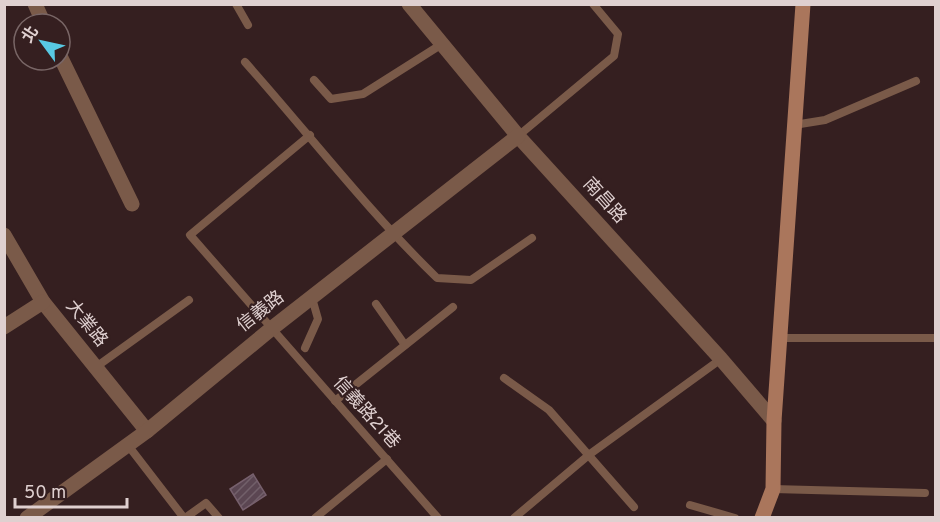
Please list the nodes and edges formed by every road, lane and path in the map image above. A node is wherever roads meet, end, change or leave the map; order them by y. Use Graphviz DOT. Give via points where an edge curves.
graph roads {
  1 [pos="237,4"];
  2 [pos="409,4"];
  3 [pos="593,4"];
  4 [pos="803,4"];
  5 [pos="248,25"];
  6 [pos="442,44"];
  7 [pos="245,62"];
  8 [pos="68,72"];
  9 [pos="314,80"];
  10 [pos="916,81"];
  11 [pos="794,125"];
  12 [pos="310,135"];
  13 [pos="518,136"];
  14 [pos="132,204"];
  15 [pos="4,235"];
  16 [pos="393,236"];
  17 [pos="532,238"];
  18 [pos="312,298"];
  19 [pos="189,300"];
  20 [pos="43,302"];
  21 [pos="376,304"];
  22 [pos="453,307"];
  23 [pos="4,327"];
  24 [pos="271,328"];
  25 [pos="780,338"];
  26 [pos="936,338"];
  27 [pos="405,345"];
  28 [pos="305,348"];
  29 [pos="721,359"];
  30 [pos="96,367"];
  31 [pos="504,378"];
  32 [pos="335,401"];
  33 [pos="774,421"];
  34 [pos="147,431"];
  35 [pos="128,444"];
  36 [pos="590,454"];
  37 [pos="387,459"];
  38 [pos="773,489"];
  39 [pos="925,493"];
  40 [pos="690,505"];
  41 [pos="633,507"];
  42 [pos="27,518"];
  43 [pos="185,518"];
  44 [pos="219,518"];
  45 [pos="315,518"];
  46 [pos="438,518"];
  47 [pos="514,518"];
  48 [pos="735,518"];
  49 [pos="762,518"];
  1 -- 5 [label="lane"];
  2 -- 6 [label="street, 南昌路"];
  3 -- 13 [label="lane" via="618,34 614,56"];
  4 -- 11 [label="street"];
  6 -- 9 [label="lane" via="363,93 331,99"];
  6 -- 13 [label="street, 南昌路"];
  7 -- 12 [label="lane"];
  8 -- 14 [label="street"];
  10 -- 11 [label="lane" via="825,120"];
  11 -- 25 [label="street"];
  12 -- 16 [label="lane"];
  12 -- 24 [label="lane, 信義路21巷" via="190,235"];
  13 -- 16 [label="street, 信義路"];
  13 -- 29 [label="street, 南昌路"];
  15 -- 20 [label="street, 大業路"];
  16 -- 17 [label="lane" via="437,278 471,280"];
  16 -- 18 [label="street, 信義路"];
  18 -- 24 [label="street, 信義路"];
  18 -- 28 [label="lane" via="318,319"];
  19 -- 30 [label="lane"];
  20 -- 23 [label="street"];
  20 -- 30 [label="street, 大業路"];
  21 -- 27 [label="lane"];
  22 -- 27 [label="lane"];
  24 -- 32 [label="lane, 信義路21巷"];
  24 -- 34 [label="street, 信義路"];
  25 -- 26 [label="lane"];
  25 -- 33 [label="street"];
  27 -- 32 [label="lane"];
  29 -- 33 [label="street, 南昌路"];
  29 -- 36 [label="lane"];
  30 -- 34 [label="street, 大業路"];
  31 -- 36 [label="lane" via="549,410"];
  32 -- 37 [label="lane, 信義路21巷"];
  33 -- 38 [label="street"];
  34 -- 35 [label="street, 信義路"];
  35 -- 42 [label="street, 信義路"];
  35 -- 43 [label="lane"];
  36 -- 41 [label="lane"];
  36 -- 47 [label="lane"];
  37 -- 45 [label="lane"];
  37 -- 46 [label="lane, 信義路21巷"];
  38 -- 39 [label="lane"];
  38 -- 49 [label="street"];
  40 -- 48 [label="lane"];
  43 -- 44 [label="lane" via="206,503"];
}
